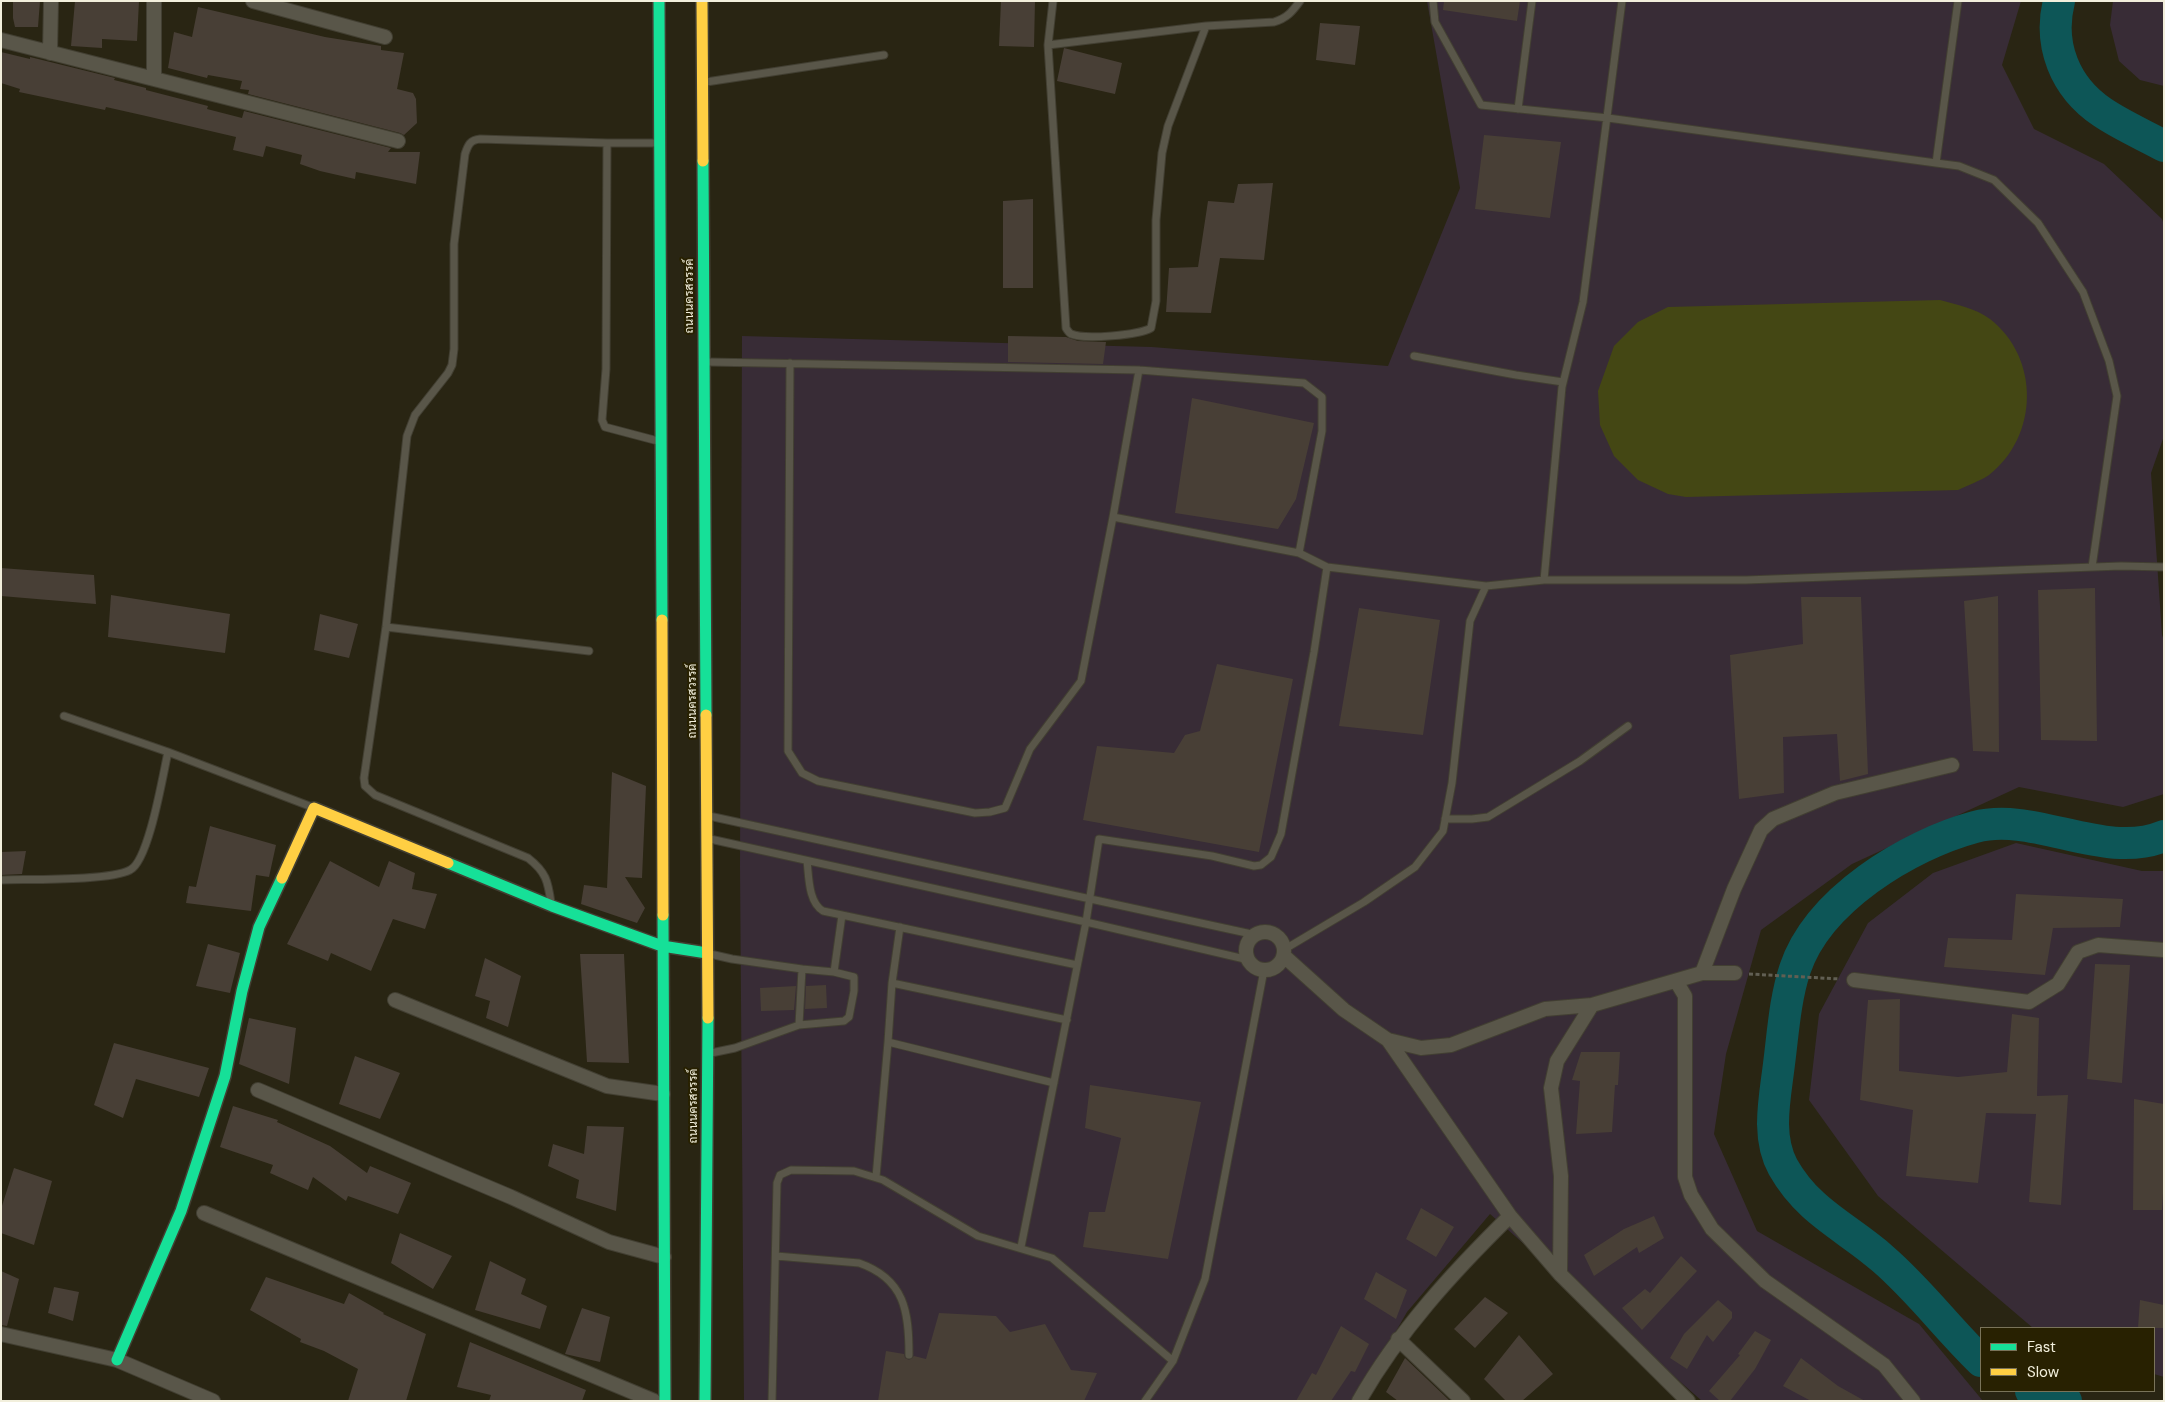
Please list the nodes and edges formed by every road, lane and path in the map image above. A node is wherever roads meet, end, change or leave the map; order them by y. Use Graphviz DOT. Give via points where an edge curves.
graph roads {
  1 [pos="51,1"];
  2 [pos="154,1"];
  3 [pos="253,1"];
  4 [pos="659,1"];
  5 [pos="702,1"];
  6 [pos="1053,1"];
  7 [pos="1300,1"];
  8 [pos="1434,1"];
  9 [pos="1532,1"];
  10 [pos="1622,1"];
  11 [pos="1958,1"];
  12 [pos="1206,26"];
  13 [pos="385,37"];
  14 [pos="1,40"];
  15 [pos="1048,45"];
  16 [pos="50,52"];
  17 [pos="884,55"];
  18 [pos="154,79"];
  19 [pos="703,82"];
  20 [pos="1518,109"];
  21 [pos="1608,118"];
  22 [pos="398,141"];
  23 [pos="607,143"];
  24 [pos="659,143"];
  25 [pos="1936,162"];
  26 [pos="1414,356"];
  27 [pos="704,362"];
  28 [pos="790,363"];
  29 [pos="1139,370"];
  30 [pos="1563,382"];
  31 [pos="660,442"];
  32 [pos="1113,517"];
  33 [pos="1299,553"];
  34 [pos="1327,567"];
  35 [pos="2092,567"];
  36 [pos="2164,567"];
  37 [pos="1544,580"];
  38 [pos="1486,586"];
  39 [pos="386,627"];
  40 [pos="589,651"];
  41 [pos="64,716"];
  42 [pos="1628,726"];
  43 [pos="168,752"];
  44 [pos="1952,765"];
  45 [pos="314,808"];
  46 [pos="707,816"];
  47 [pos="1445,819"];
  48 [pos="706,839"];
  49 [pos="807,860"];
  50 [pos="1,880"];
  51 [pos="1090,899"];
  52 [pos="552,906"];
  53 [pos="842,915"];
  54 [pos="1086,922"];
  55 [pos="900,927"];
  56 [pos="1256,935"];
  57 [pos="662,946"];
  58 [pos="2164,950"];
  59 [pos="1284,952"];
  60 [pos="708,954"];
  61 [pos="1249,960"];
  62 [pos="1077,965"];
  63 [pos="802,969"];
  64 [pos="1264,970"];
  65 [pos="834,972"];
  66 [pos="1702,973"];
  67 [pos="1735,973"];
  68 [pos="1854,980"];
  69 [pos="1676,981"];
  70 [pos="892,983"];
  71 [pos="395,1000"];
  72 [pos="1592,1005"];
  73 [pos="1066,1020"];
  74 [pos="799,1025"];
  75 [pos="1388,1040"];
  76 [pos="888,1042"];
  77 [pos="708,1054"];
  78 [pos="1054,1083"];
  79 [pos="258,1090"];
  80 [pos="663,1094"];
  81 [pos="876,1177"];
  82 [pos="204,1213"];
  83 [pos="1510,1216"];
  84 [pos="1021,1247"];
  85 [pos="776,1256"];
  86 [pos="664,1257"];
  87 [pos="1560,1274"];
  88 [pos="1,1334"];
  89 [pos="1398,1339"];
  90 [pos="909,1355"];
  91 [pos="117,1360"];
  92 [pos="1173,1361"];
  93 [pos="213,1401"];
  94 [pos="654,1401"];
  95 [pos="664,1401"];
  96 [pos="705,1401"];
  97 [pos="772,1401"];
  98 [pos="1145,1401"];
  99 [pos="1359,1401"];
  100 [pos="1463,1401"];
  101 [pos="1688,1401"];
  102 [pos="1913,1401"];
  1 -- 16 [label="street"];
  2 -- 18 [label="street"];
  3 -- 13 [label="street"];
  4 -- 24 [label="main road"];
  5 -- 19 [label="main road, ถนนนครสวรรค์"];
  6 -- 15 [label="lane"];
  7 -- 12 [label="lane" via="1284,19 1274,22"];
  8 -- 20 [label="lane" via="1435,22 1481,105"];
  9 -- 20 [label="lane"];
  10 -- 21 [label="lane"];
  11 -- 25 [label="lane"];
  12 -- 15 [label="lane"];
  12 -- 15 [label="lane" via="1168,126 1162,153 1156,220 1153,322 1150,328 1137,333 1086,336 1070,333 1066,328"];
  14 -- 16 [label="street"];
  16 -- 18 [label="street"];
  17 -- 19 [label="lane"];
  18 -- 22 [label="street"];
  19 -- 27 [label="main road, ถนนนครสวรรค์"];
  20 -- 21 [label="lane"];
  21 -- 25 [label="lane"];
  21 -- 30 [label="lane" via="1583,302"];
  23 -- 24 [label="lane"];
  23 -- 31 [label="lane" via="606,369 602,423 612,430"];
  23 -- 39 [label="lane" via="480,139 468,145 454,244 452,365 415,415 407,436"];
  24 -- 31 [label="main road"];
  25 -- 35 [label="lane" via="1959,166 1994,180 2038,223 2083,292 2109,362 2117,396"];
  26 -- 30 [label="lane"];
  27 -- 28 [label="lane"];
  27 -- 46 [label="main road, ถนนนครสวรรค์"];
  28 -- 29 [label="lane"];
  28 -- 32 [label="lane" via="788,751 802,773 818,781 958,811 975,813 1005,808 1030,749 1081,681"];
  29 -- 32 [label="lane"];
  29 -- 33 [label="lane" via="1291,381 1304,383 1322,397 1322,431"];
  30 -- 37 [label="lane"];
  31 -- 57 [label="main road"];
  32 -- 33 [label="lane"];
  33 -- 34 [label="lane"];
  34 -- 38 [label="lane"];
  34 -- 51 [label="lane" via="1281,834 1271,857 1254,866 1212,856 1099,839"];
  35 -- 36 [label="lane"];
  35 -- 37 [label="lane" via="1746,580"];
  37 -- 38 [label="lane"];
  38 -- 47 [label="lane" via="1470,621"];
  39 -- 40 [label="lane"];
  39 -- 52 [label="lane" via="365,786 375,794 528,858 543,871"];
  41 -- 43 [label="lane"];
  42 -- 47 [label="lane" via="1580,761 1488,817"];
  43 -- 45 [label="lane"];
  43 -- 50 [label="lane" via="143,855 131,870 103,876"];
  44 -- 66 [label="street" via="1835,793 1773,819 1761,830"];
  45 -- 52 [label="main road"];
  45 -- 91 [label="main road" via="259,927 225,1076 184,1202"];
  46 -- 48 [label="main road, ถนนนครสวรรค์"];
  46 -- 51 [label="lane"];
  47 -- 59 [label="lane" via="1443,831 1415,867"];
  48 -- 49 [label="lane"];
  48 -- 60 [label="main road, ถนนนครสวรรค์"];
  49 -- 53 [label="lane" via="815,904 823,911"];
  49 -- 54 [label="lane"];
  51 -- 54 [label="lane"];
  51 -- 56 [label="lane"];
  52 -- 57 [label="main road"];
  53 -- 55 [label="lane"];
  53 -- 65 [label="lane"];
  54 -- 61 [label="lane"];
  54 -- 62 [label="lane"];
  55 -- 62 [label="lane"];
  55 -- 70 [label="lane"];
  56 -- 59 [label="street" via="1275,934 1282,942"];
  56 -- 61 [label="street" via="1248,944"];
  57 -- 60 [label="main road"];
  57 -- 80 [label="main road"];
  58 -- 68 [label="street" via="2098,945 2078,952 2058,984 2029,1002"];
  59 -- 64 [label="street" via="1277,967"];
  59 -- 75 [label="street" via="1344,1010"];
  60 -- 63 [label="lane"];
  60 -- 77 [label="main road, ถนนนครสวรรค์"];
  61 -- 64 [label="street"];
  62 -- 73 [label="lane"];
  63 -- 65 [label="lane"];
  63 -- 74 [label="lane"];
  64 -- 92 [label="lane" via="1205,1279"];
  65 -- 74 [label="lane" via="854,977 849,1017 844,1021"];
  66 -- 67 [label="street"];
  66 -- 69 [label="street"];
  67 -- 68 [label="path"];
  69 -- 72 [label="street"];
  69 -- 102 [label="street" via="1685,996 1685,1177 1691,1196 1712,1229 1765,1281 1884,1365"];
  70 -- 73 [label="lane"];
  70 -- 76 [label="lane"];
  71 -- 80 [label="street" via="607,1086"];
  72 -- 75 [label="street" via="1545,1009 1451,1045 1421,1048"];
  72 -- 87 [label="street" via="1557,1061 1552,1088 1561,1176"];
  73 -- 78 [label="lane"];
  74 -- 77 [label="lane"];
  75 -- 83 [label="street"];
  76 -- 78 [label="lane"];
  76 -- 81 [label="lane"];
  77 -- 96 [label="main road, ถนนนครสวรรค์"];
  78 -- 84 [label="lane"];
  79 -- 86 [label="street" via="609,1242"];
  80 -- 86 [label="main road"];
  81 -- 84 [label="lane" via="970,1232"];
  81 -- 85 [label="lane" via="854,1171 791,1170 780,1175 777,1183"];
  82 -- 94 [label="street"];
  83 -- 87 [label="street"];
  83 -- 89 [label="street"];
  84 -- 92 [label="lane" via="1052,1258"];
  85 -- 90 [label="lane" via="859,1263 886,1277 900,1293 907,1312"];
  85 -- 97 [label="lane"];
  86 -- 95 [label="main road"];
  87 -- 101 [label="street"];
  88 -- 91 [label="street"];
  89 -- 99 [label="street"];
  89 -- 100 [label="street"];
  91 -- 93 [label="street"];
  92 -- 98 [label="lane"];
}
